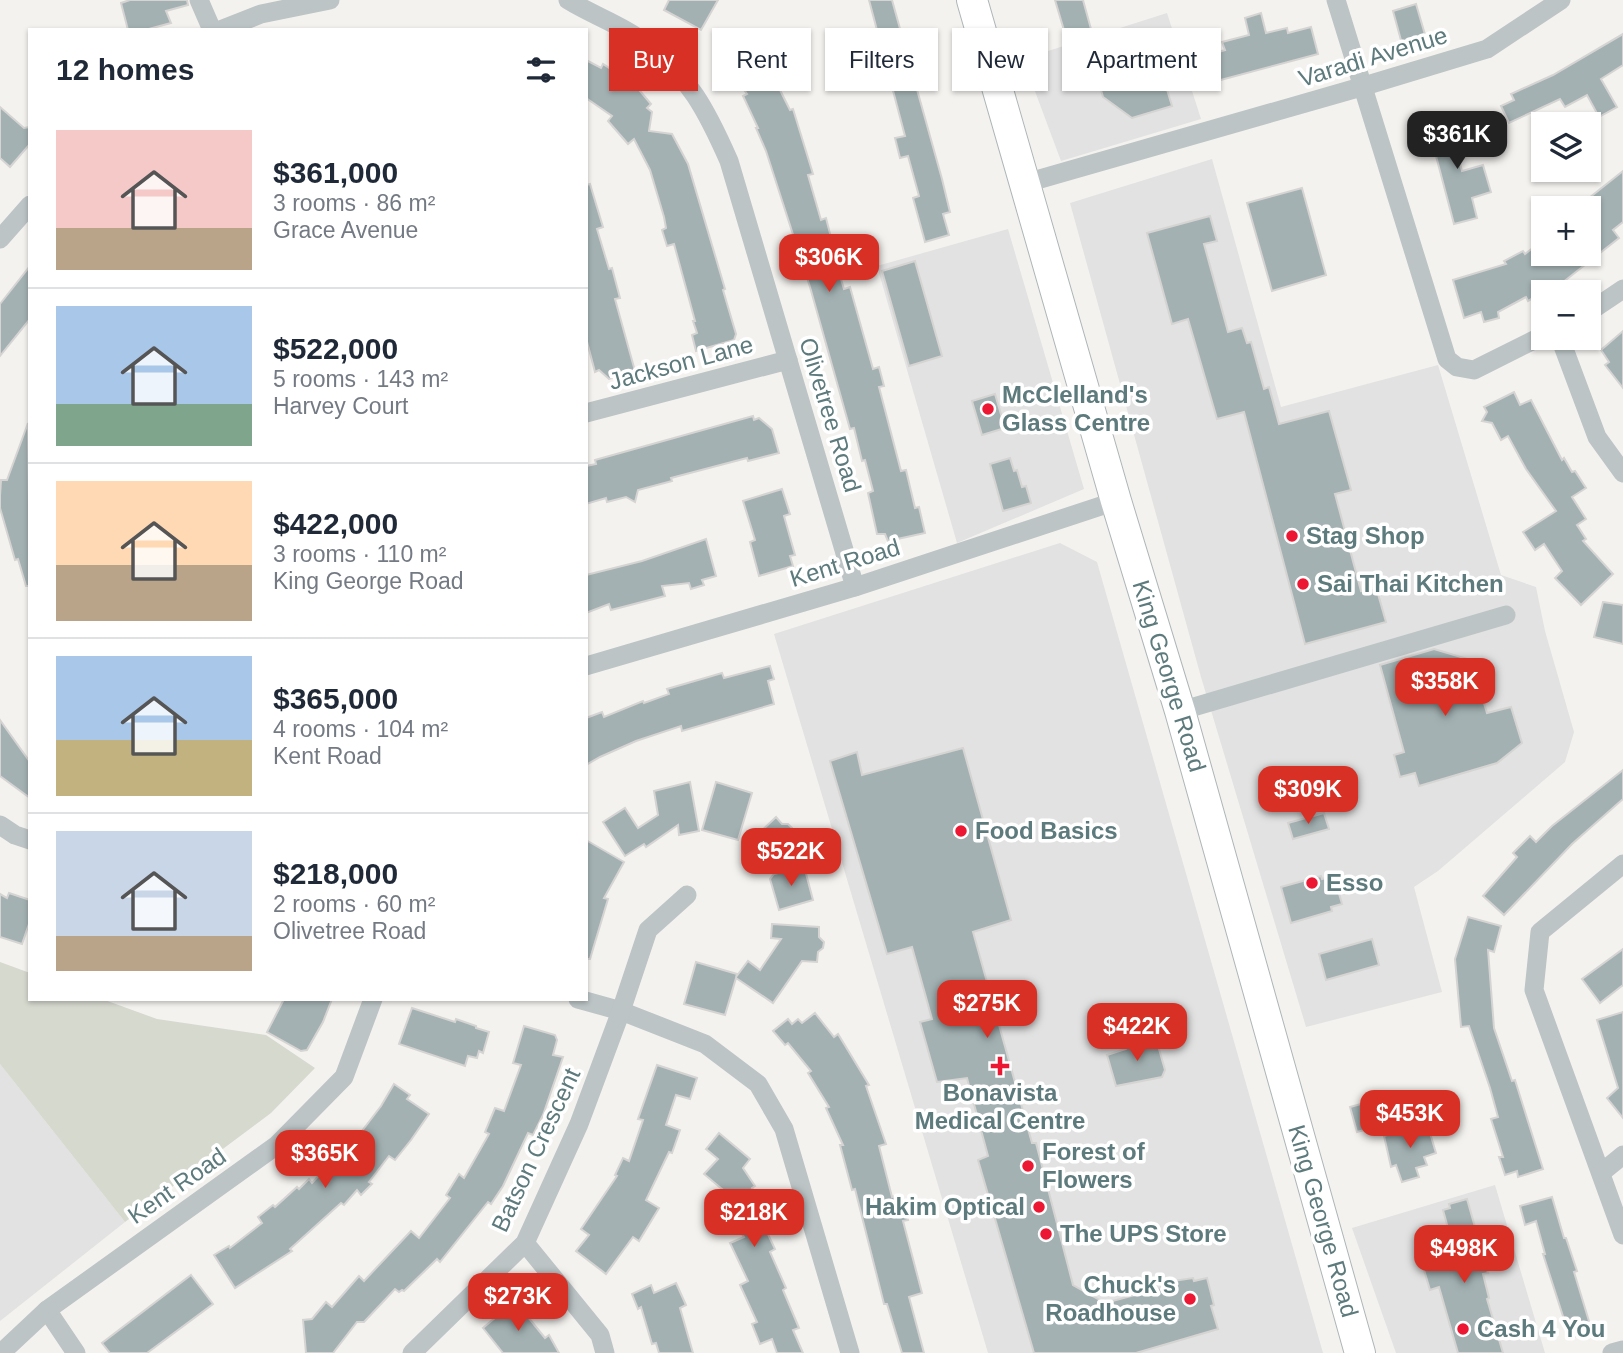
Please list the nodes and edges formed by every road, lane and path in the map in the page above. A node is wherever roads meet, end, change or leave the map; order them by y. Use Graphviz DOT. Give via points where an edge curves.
graph roads {
  1 [pos="199,0"];
  2 [pos="330,0"];
  3 [pos="568,0"];
  4 [pos="972,0"];
  5 [pos="1336,0"];
  6 [pos="1561,0"];
  7 [pos="591,6"];
  8 [pos="211,28"];
  9 [pos="225,28"];
  10 [pos="1362,87"];
  11 [pos="1026,183"];
  12 [pos="28,207"];
  13 [pos="0,239"];
  14 [pos="1623,289"];
  15 [pos="1601,304"];
  16 [pos="1531,342"];
  17 [pos="1564,350"];
  18 [pos="788,360"];
  19 [pos="588,412"];
  20 [pos="1623,473"];
  21 [pos="1116,501"];
  22 [pos="855,587"];
  23 [pos="1506,615"];
  24 [pos="588,665"];
  25 [pos="1180,711"];
  26 [pos="0,825"];
  27 [pos="28,839"];
  28 [pos="1623,864"];
  29 [pos="687,895"];
  30 [pos="372,1001"];
  31 [pos="585,1001"];
  32 [pos="621,1011"];
  33 [pos="1623,1155"];
  34 [pos="1601,1173"];
  35 [pos="1623,1235"];
  36 [pos="525,1243"];
  37 [pos="47,1310"];
  38 [pos="1623,1350"];
  39 [pos="1,1353"];
  40 [pos="76,1353"];
  41 [pos="412,1353"];
  42 [pos="605,1353"];
  43 [pos="850,1353"];
  44 [pos="1360,1353"];
  45 [pos="1612,1353"];
  1 -- 8 [label="street"];
  2 -- 9 [label="street" via="261,14"];
  3 -- 7 [label="street, Olivetree Road"];
  4 -- 11 [label="main road, King George Road"];
  5 -- 10 [label="street"];
  6 -- 10 [label="street, Varadi Avenue" via="1487,48"];
  7 -- 18 [label="street, Olivetree Road" via="680,73 708,113 729,161"];
  10 -- 11 [label="street, Varadi Avenue"];
  10 -- 16 [label="street" via="1447,359 1457,367 1474,370"];
  11 -- 21 [label="main road, King George Road"];
  12 -- 13 [label="street"];
  14 -- 15 [label="street"];
  17 -- 20 [label="street" via="1597,437"];
  18 -- 19 [label="street, Jackson Lane"];
  18 -- 22 [label="street, Olivetree Road"];
  21 -- 22 [label="street, Kent Road"];
  21 -- 25 [label="main road, King George Road"];
  22 -- 24 [label="street, Kent Road"];
  23 -- 25 [label="street"];
  25 -- 44 [label="main road, King George Road"];
  26 -- 27 [label="street"];
  28 -- 34 [label="street" via="1540,932 1534,990"];
  29 -- 32 [label="street, Batson Crescent" via="648,930"];
  30 -- 37 [label="street, Kent Road" via="344,1077 277,1144"];
  31 -- 32 [label="street"];
  32 -- 36 [label="street, Batson Crescent" via="579,1124"];
  32 -- 43 [label="street" via="705,1044 758,1084 784,1129"];
  33 -- 34 [label="street"];
  34 -- 35 [label="street"];
  36 -- 41 [label="street, Batson Crescent"];
  36 -- 42 [label="street" via="600,1335"];
  37 -- 39 [label="street, Kent Road"];
  37 -- 40 [label="street"];
  38 -- 45 [label="street"];
}
